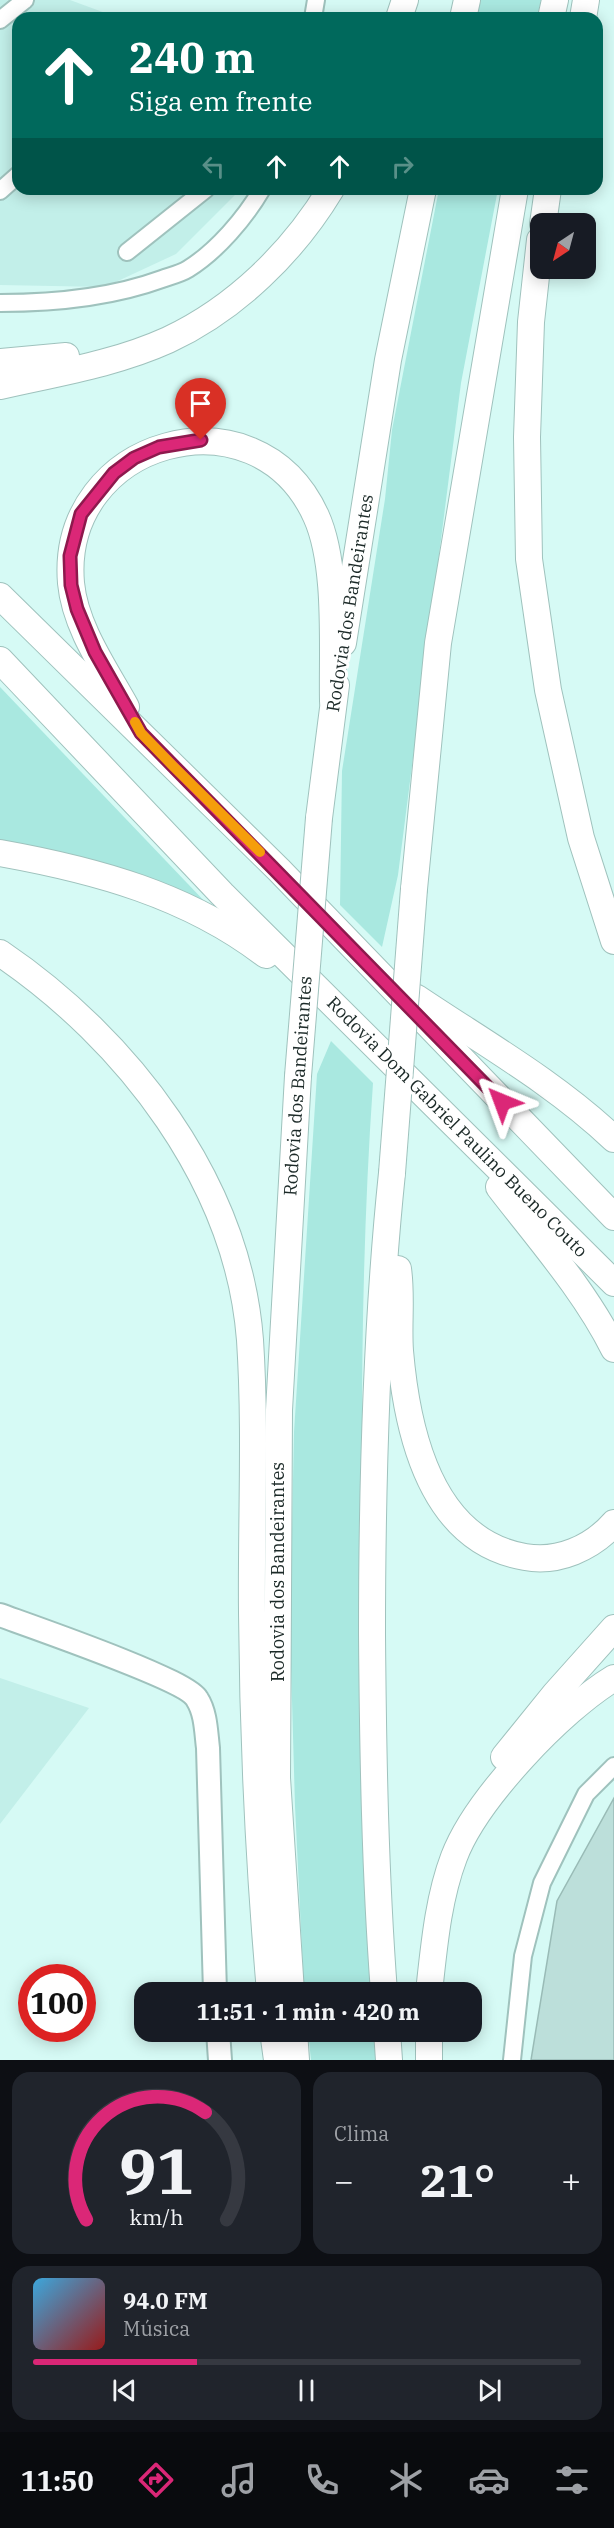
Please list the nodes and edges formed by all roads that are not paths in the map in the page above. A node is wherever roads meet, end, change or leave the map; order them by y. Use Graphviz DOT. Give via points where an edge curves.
graph roads {
  1 [pos="25,0"];
  2 [pos="0,21"];
  3 [pos="12,180"];
  4 [pos="0,191"];
  5 [pos="198,195"];
  6 [pos="259,195"];
  7 [pos="327,195"];
  8 [pos="422,195"];
  9 [pos="514,195"];
  10 [pos="547,195"];
  11 [pos="545,213"];
  12 [pos="127,252"];
  13 [pos="536,279"];
  14 [pos="0,303"];
  15 [pos="208,317"];
  16 [pos="0,362"];
  17 [pos="0,386"];
  18 [pos="0,596"];
  19 [pos="0,660"];
  20 [pos="333,700"];
  21 [pos="141,733"];
  22 [pos="0,853"];
  23 [pos="614,941"];
  24 [pos="0,953"];
  25 [pos="374,969"];
  26 [pos="349,1019"];
  27 [pos="439,1107"];
  28 [pos="614,1139"];
  29 [pos="389,1203"];
  30 [pos="614,1217"];
  31 [pos="614,1283"];
  32 [pos="614,1349"];
  33 [pos="614,1522"];
  34 [pos="0,1615"];
  35 [pos="614,1628"];
  36 [pos="614,1678"];
  37 [pos="614,1766"];
  38 [pos="474,1820"];
  39 [pos="215,1982"];
  40 [pos="269,1982"];
  41 [pos="290,1982"];
  42 [pos="384,1982"];
  43 [pos="430,1982"];
  44 [pos="219,2042"];
  45 [pos="275,2042"];
  46 [pos="295,2042"];
  47 [pos="388,2042"];
  48 [pos="429,2042"];
  49 [pos="220,2060"];
  50 [pos="277,2060"];
  51 [pos="296,2060"];
  52 [pos="389,2060"];
  53 [pos="429,2060"];
  54 [pos="512,2060"];
  1 -- 2 [label="street"];
  3 -- 4 [label="street"];
  5 -- 12 [label="street"];
  6 -- 14 [label="street" via="223,239 187,270 141,287 82,299"];
  7 -- 15 [label="highway" via="298,238 267,272"];
  8 -- 20 [label="highway, Rodovia dos Bandeirantes" via="388,360"];
  9 -- 29 [label="highway, bridge" via="438,643"];
  10 -- 11 [label="highway"];
  13 -- 23 [label="highway" via="528,414 529,559 548,690 578,826"];
  15 -- 16 [label="highway" via="75,355"];
  15 -- 17 [label="highway" via="135,352 85,368"];
  18 -- 21 [label="highway"];
  19 -- 26 [label="highway, Rodovia Dom Gabriel Paulino Bueno Couto" via="222,894"];
  20 -- 21 [label="highway" via="328,562 324,536 304,495 283,471 252,451 219,442 182,442 134,458 114,473 81,514 70,556 77,609 95,652"];
  20 -- 41 [label="highway, Rodovia dos Bandeirantes, bridge" via="319,818 298,1076 278,1457 277,1778"];
  21 -- 25 [label="highway"];
  22 -- 26 [label="highway" via="104,875 198,912 248,941"];
  24 -- 40 [label="highway" via="48,988 109,1044 162,1112 200,1174 238,1270 250,1339 252,1616"];
  25 -- 28 [label="highway" via="537,1076"];
  25 -- 30 [label="highway"];
  26 -- 27 [label="highway, Rodovia Dom Gabriel Paulino Bueno Couto"];
  27 -- 31 [label="highway, Rodovia Dom Gabriel Paulino Bueno Couto"];
  27 -- 32 [label="highway" via="562,1269"];
  29 -- 33 [label="highway" via="400,1276 400,1351 420,1455 436,1492 458,1522 480,1542 509,1555 535,1559 567,1555 597,1538"];
  29 -- 42 [label="highway" via="374,1417 372,1547 373,1772"];
  34 -- 39 [label="main road" via="170,1679 197,1697 208,1748"];
  35 -- 38 [label="highway" via="504,1756"];
  36 -- 38 [label="highway" via="562,1717 517,1765"];
  37 -- 54 [label="street" via="586,1794 542,1883 523,1956"];
  38 -- 43 [label="highway" via="448,1874"];
  44 -- 49 [label="main road"];
  45 -- 50 [label="highway"];
  46 -- 51 [label="highway"];
  47 -- 52 [label="highway"];
  48 -- 53 [label="highway"];
}
